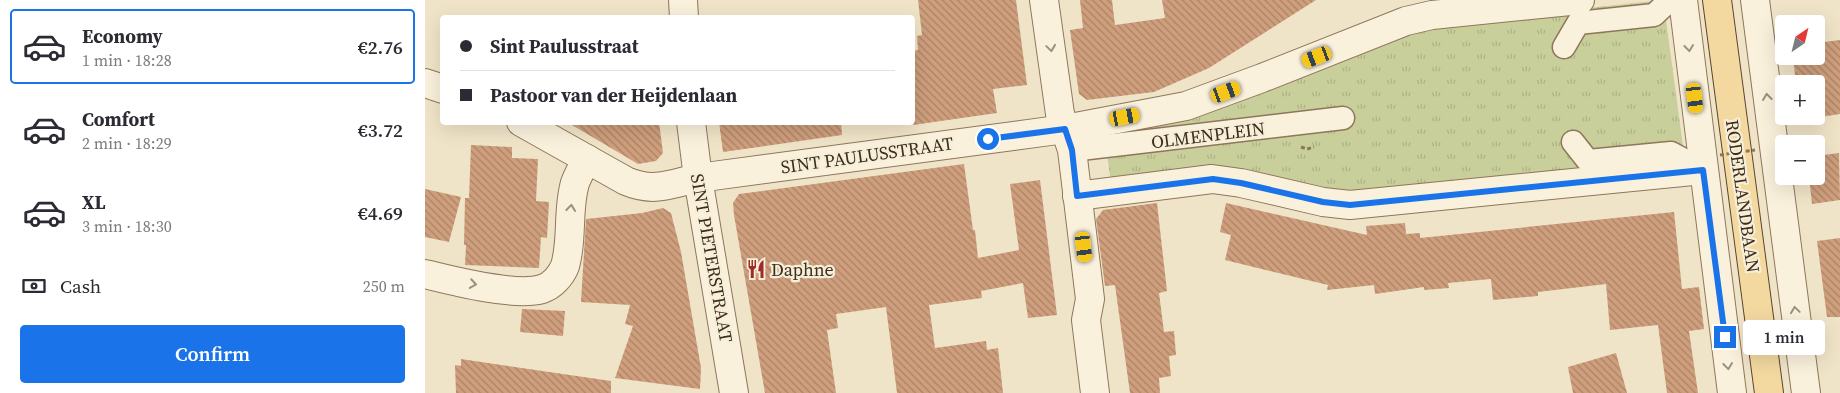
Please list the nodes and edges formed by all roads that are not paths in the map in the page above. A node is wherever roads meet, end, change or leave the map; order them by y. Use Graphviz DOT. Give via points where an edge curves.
graph roads {
  1 [pos="683,0"];
  2 [pos="1044,0"];
  3 [pos="1580,0"];
  4 [pos="1670,0"];
  5 [pos="1683,0"];
  6 [pos="1717,0"];
  7 [pos="1755,0"];
  8 [pos="1431,8"];
  9 [pos="684,15"];
  10 [pos="1565,47"];
  11 [pos="425,83"];
  12 [pos="440,88"];
  13 [pos="1343,118"];
  14 [pos="526,125"];
  15 [pos="691,125"];
  16 [pos="1069,139"];
  17 [pos="1573,142"];
  18 [pos="587,159"];
  19 [pos="1712,163"];
  20 [pos="698,178"];
  21 [pos="1077,196"];
  22 [pos="425,274"];
  23 [pos="735,393"];
  24 [pos="1095,393"];
  25 [pos="1732,393"];
  26 [pos="1769,393"];
  27 [pos="1806,393"];
  1 -- 9 [label="street"];
  2 -- 16 [label="street, one-way" via="1060,114"];
  3 -- 8 [label="street, OLMENPLEIN"];
  4 -- 10 [label="street" via="1654,15 1578,23"];
  5 -- 19 [label="street, one-way"];
  6 -- 26 [label="main road, RODERLANDBAAN"];
  27 -- 7 [label="street, one-way"];
  8 -- 16 [label="street, OLMENPLEIN" via="1407,22 1186,106"];
  11 -- 12 [label="street"];
  13 -- 16 [label="street, OLMENPLEIN" via="1200,136"];
  14 -- 18 [label="street, SINT PAULUSSTRAAT"];
  15 -- 20 [label="street, SINT PIETERSTRAAT"];
  16 -- 20 [label="street, SINT PAULUSSTRAAT"];
  16 -- 21 [label="street"];
  17 -- 19 [label="street" via="1588,161 1671,153"];
  18 -- 20 [label="street, SINT PAULUSSTRAAT" via="640,187 653,188"];
  22 -- 18 [label="street, one-way" via="515,291 541,290 554,283 565,267 576,181"];
  19 -- 21 [label="street" via="1350,205 1213,179"];
  19 -- 25 [label="street, one-way"];
  20 -- 23 [label="street, SINT PIETERSTRAAT"];
  21 -- 24 [label="street" via="1091,299 1086,320"];
}
